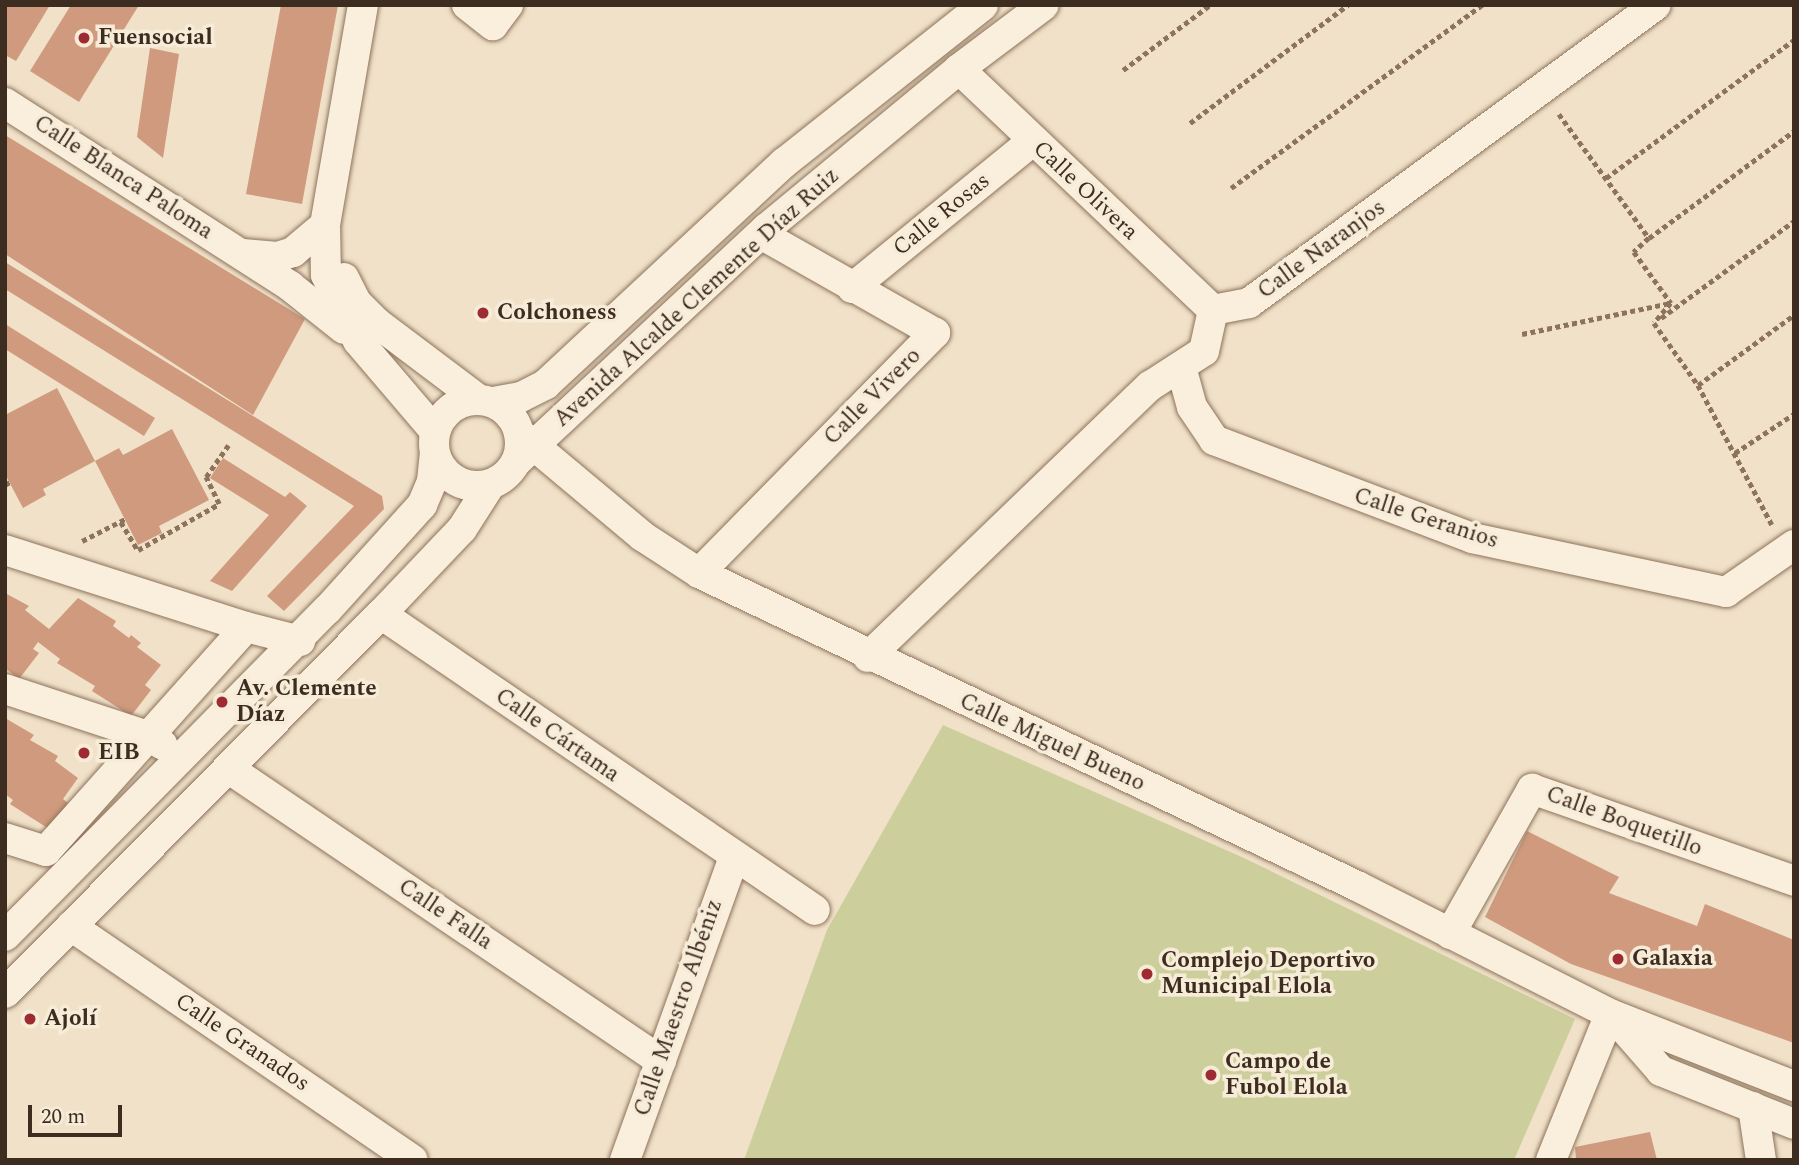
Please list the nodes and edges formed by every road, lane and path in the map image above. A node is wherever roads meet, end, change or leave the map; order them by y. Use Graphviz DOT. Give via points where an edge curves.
graph roads {
  1 [pos="363,5"];
  2 [pos="467,5"];
  3 [pos="508,5"];
  4 [pos="983,5"];
  5 [pos="1044,5"];
  6 [pos="1210,5"];
  7 [pos="1348,5"];
  8 [pos="1482,5"];
  9 [pos="1656,5"];
  10 [pos="1794,40"];
  11 [pos="959,69"];
  12 [pos="1123,70"];
  13 [pos="1547,84"];
  14 [pos="5,103"];
  15 [pos="1190,123"];
  16 [pos="1794,131"];
  17 [pos="1031,142"];
  18 [pos="1606,178"];
  19 [pos="1231,188"];
  20 [pos="1794,221"];
  21 [pos="326,225"];
  22 [pos="761,234"];
  23 [pos="1649,238"];
  24 [pos="240,253"];
  25 [pos="852,288"];
  26 [pos="1671,303"];
  27 [pos="1213,310"];
  28 [pos="1794,315"];
  29 [pos="1654,323"];
  30 [pos="1522,334"];
  31 [pos="358,341"];
  32 [pos="1181,368"];
  33 [pos="1698,386"];
  34 [pos="486,401"];
  35 [pos="1794,414"];
  36 [pos="435,443"];
  37 [pos="228,445"];
  38 [pos="523,447"];
  39 [pos="1735,453"];
  40 [pos="490,485"];
  41 [pos="74,546"];
  42 [pos="1790,547"];
  43 [pos="5,550"];
  44 [pos="699,573"];
  45 [pos="381,614"];
  46 [pos="246,628"];
  47 [pos="300,641"];
  48 [pos="868,657"];
  49 [pos="5,689"];
  50 [pos="148,736"];
  51 [pos="185,758"];
  52 [pos="228,768"];
  53 [pos="5,838"];
  54 [pos="734,857"];
  55 [pos="1794,881"];
  56 [pos="815,910"];
  57 [pos="71,926"];
  58 [pos="1450,934"];
  59 [pos="5,936"];
  60 [pos="5,993"];
  61 [pos="1610,1014"];
  62 [pos="661,1061"];
  63 [pos="1794,1086"];
  64 [pos="1753,1107"];
  65 [pos="1794,1124"];
  66 [pos="413,1160"];
  67 [pos="625,1160"];
  68 [pos="1551,1160"];
  69 [pos="1760,1160"];
  1 -- 21 [label="street"];
  2 -- 3 [label="street" via="493,25"];
  4 -- 34 [label="street, Avenida Alcalde Clemente Díaz Ruiz" via="784,163 546,384 521,397"];
  5 -- 11 [label="street, Avenida Alcalde Clemente Díaz Ruiz"];
  6 -- 12 [label="path"];
  7 -- 15 [label="path"];
  8 -- 19 [label="path"];
  9 -- 13 [label="street, Calle Naranjos"];
  10 -- 18 [label="path"];
  11 -- 17 [label="street, Calle Olivera"];
  11 -- 22 [label="street, Avenida Alcalde Clemente Díaz Ruiz"];
  13 -- 18 [label="path" via="1561,121"];
  13 -- 27 [label="street, Calle Naranjos" via="1249,303"];
  14 -- 24 [label="street, Calle Blanca Paloma"];
  16 -- 23 [label="path"];
  17 -- 25 [label="street, Calle Rosas"];
  17 -- 27 [label="street, Calle Olivera"];
  18 -- 23 [label="path"];
  20 -- 29 [label="path"];
  21 -- 24 [label="street" via="293,252 277,257"];
  21 -- 31 [label="street" via="326,275"];
  21 -- 34 [label="street" via="357,303 377,323"];
  22 -- 25 [label="street, Calle Vivero"];
  22 -- 38 [label="street, Avenida Alcalde Clemente Díaz Ruiz"];
  23 -- 26 [label="path" via="1634,252"];
  24 -- 31 [label="street, Calle Blanca Paloma" via="320,306"];
  25 -- 44 [label="street, Calle Vivero" via="935,333"];
  26 -- 29 [label="path"];
  26 -- 30 [label="path"];
  27 -- 32 [label="street" via="1204,351"];
  28 -- 33 [label="path"];
  29 -- 33 [label="path"];
  31 -- 36 [label="street"];
  32 -- 42 [label="street, Calle Geranios" via="1192,407 1214,440 1472,538 1726,592"];
  32 -- 48 [label="street" via="1150,386"];
  33 -- 39 [label="path"];
  34 -- 36 [label="street" via="452,408"];
  34 -- 38 [label="street" via="513,420"];
  35 -- 39 [label="path"];
  36 -- 40 [label="street" via="451,478 463,485"];
  36 -- 47 [label="street" via="432,481 422,505"];
  37 -- 41 [label="path" via="206,477 219,504 138,550 123,520"];
  38 -- 40 [label="street" via="503,479"];
  38 -- 44 [label="street, Calle Miguel Bueno"];
  39 -- 42 [label="path" via="1735,461"];
  40 -- 45 [label="street" via="462,529"];
  43 -- 46 [label="street"];
  44 -- 48 [label="street, Calle Miguel Bueno"];
  45 -- 52 [label="street"];
  45 -- 54 [label="street, Calle Cártama"];
  46 -- 47 [label="street"];
  46 -- 50 [label="street"];
  47 -- 51 [label="street"];
  48 -- 58 [label="street, Calle Miguel Bueno"];
  49 -- 50 [label="street"];
  50 -- 51 [label="street"];
  50 -- 53 [label="street" via="46,851"];
  51 -- 59 [label="street"];
  52 -- 57 [label="street"];
  52 -- 62 [label="street, Calle Falla"];
  54 -- 56 [label="street, Calle Cártama"];
  54 -- 62 [label="street, Calle Maestro Albéniz"];
  55 -- 58 [label="street, Calle Boquetillo" via="1532,789"];
  57 -- 60 [label="street"];
  57 -- 66 [label="street, Calle Granados"];
  58 -- 61 [label="street, Calle Miguel Bueno"];
  61 -- 63 [label="street, Calle Miguel Bueno"];
  61 -- 64 [label="street, Calle Miguel Bueno" via="1661,1071"];
  61 -- 68 [label="street"];
  62 -- 67 [label="street, Calle Maestro Albéniz"];
  64 -- 65 [label="street, Calle Miguel Bueno"];
  64 -- 69 [label="street"];
}
